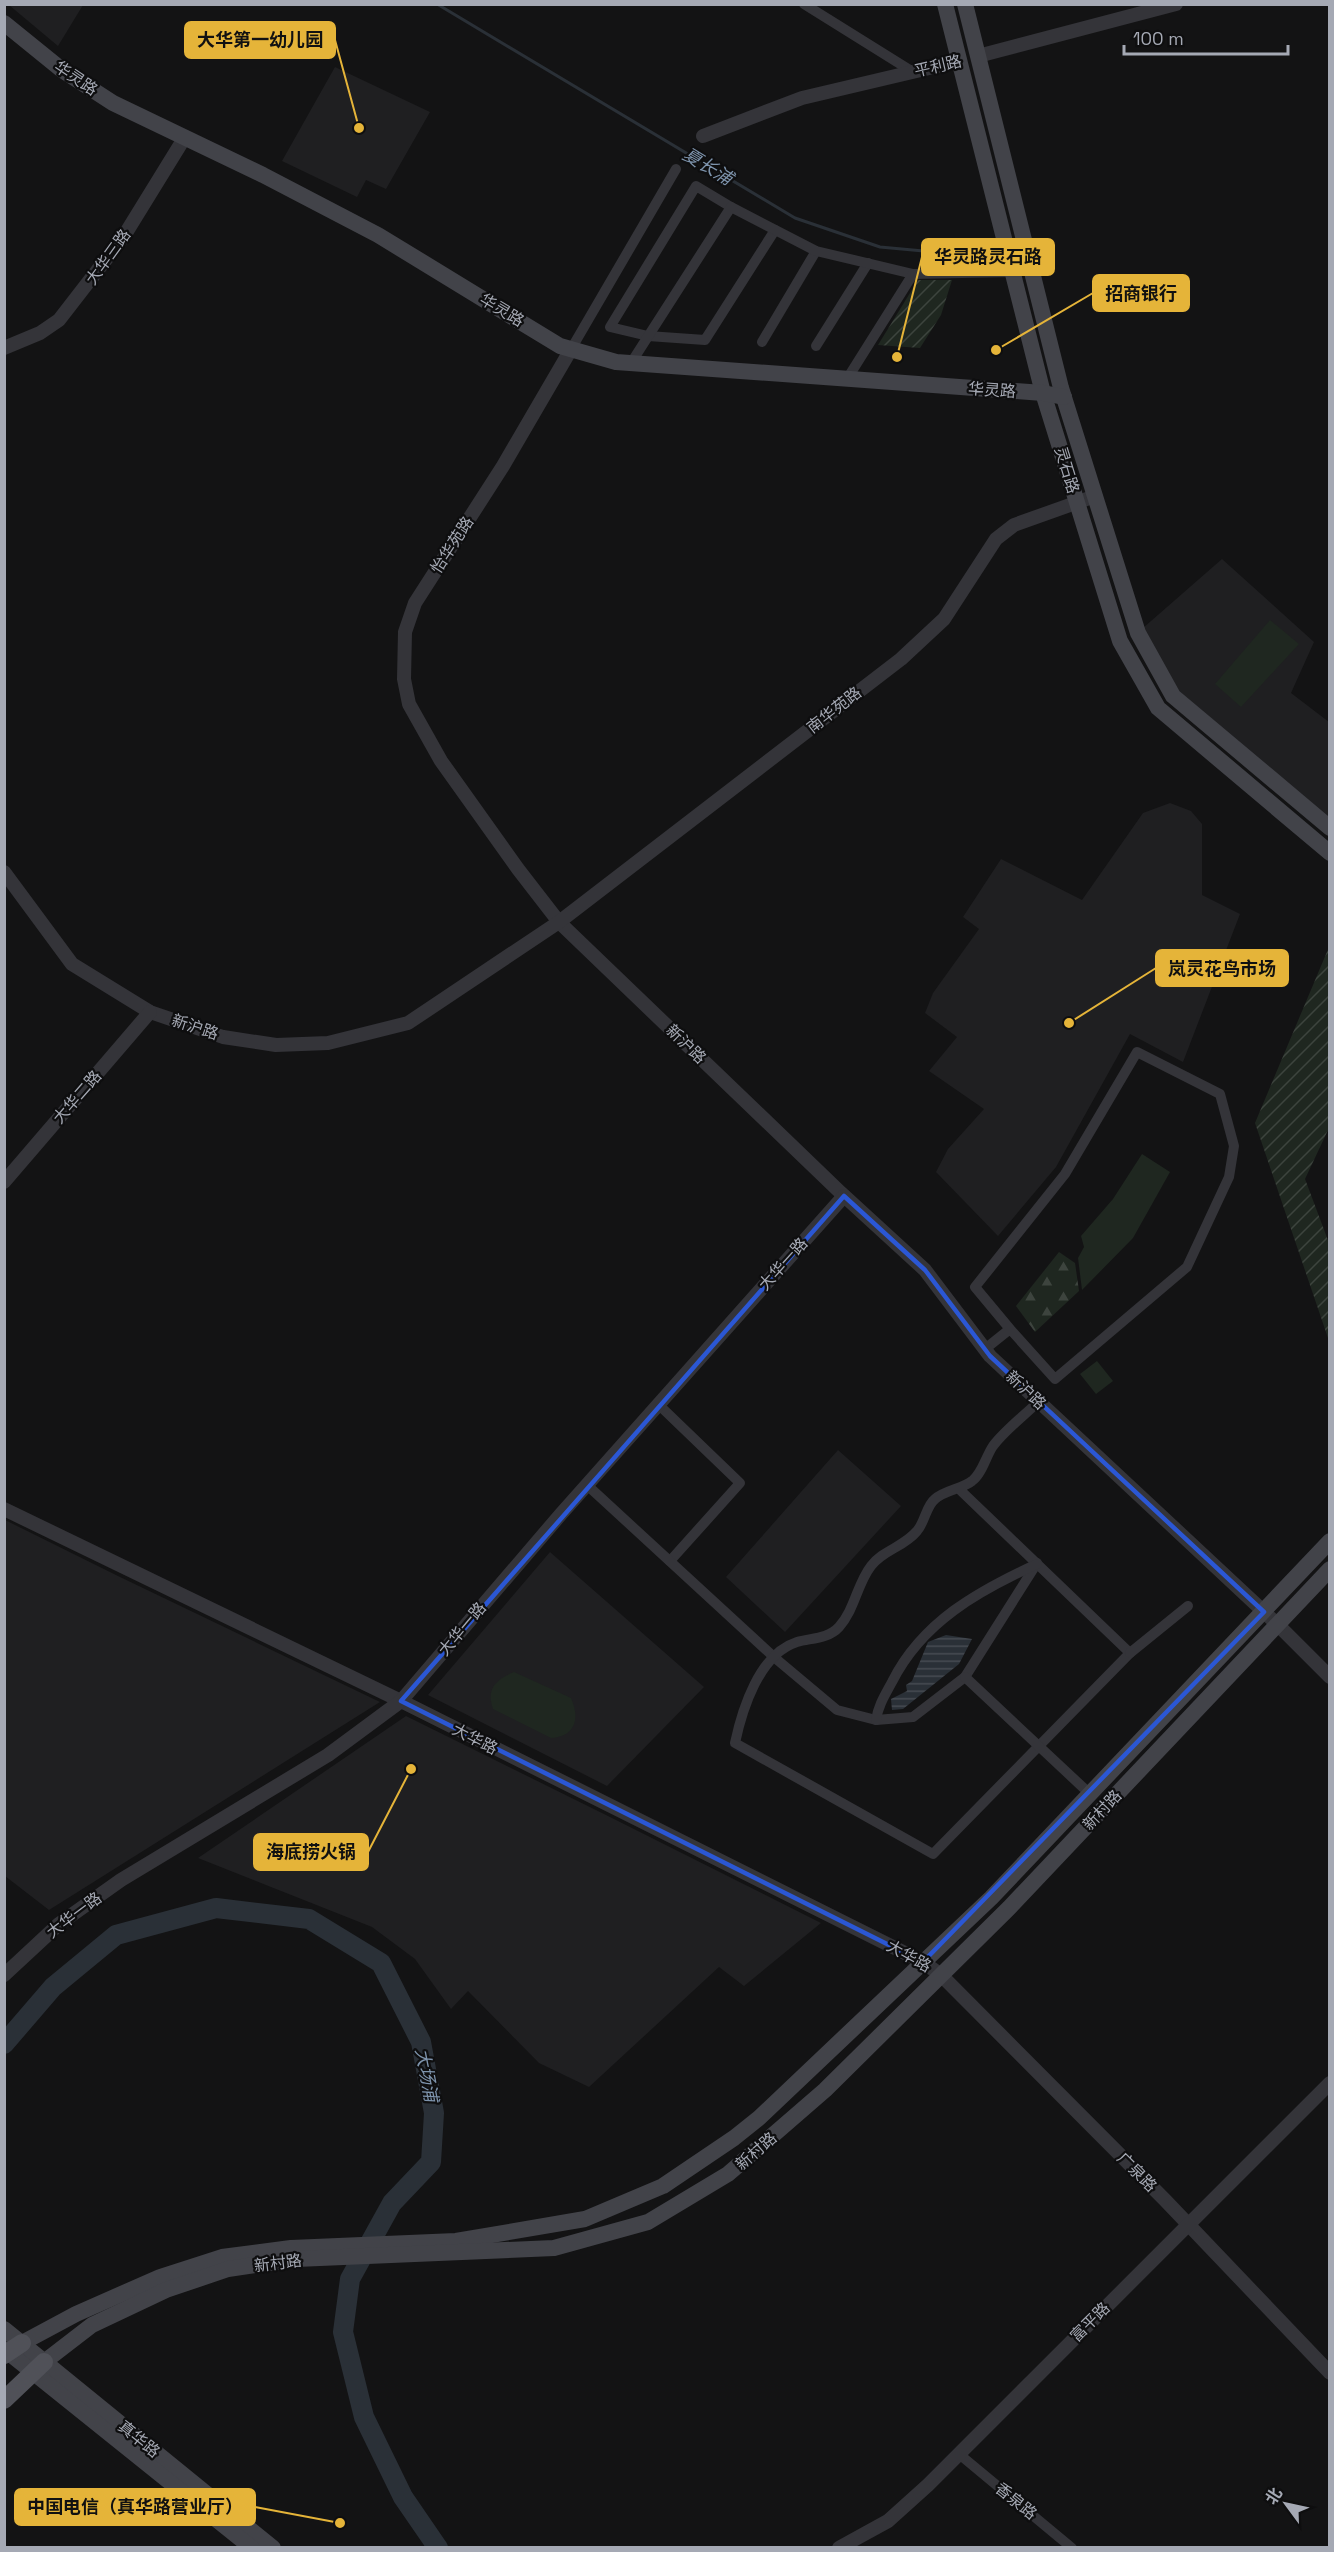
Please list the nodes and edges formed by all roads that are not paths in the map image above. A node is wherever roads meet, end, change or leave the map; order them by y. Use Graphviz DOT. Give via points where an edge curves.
graph roads {
  1 [pos="804,4"];
  2 [pos="945,4"];
  3 [pos="965,4"];
  4 [pos="1176,4"];
  5 [pos="4,23"];
  6 [pos="978,56"];
  7 [pos="959,61"];
  8 [pos="913,72"];
  9 [pos="703,136"];
  10 [pos="185,137"];
  11 [pos="676,169"];
  12 [pos="731,207"];
  13 [pos="775,230"];
  14 [pos="816,251"];
  15 [pos="868,264"];
  16 [pos="1012,272"];
  17 [pos="913,274"];
  18 [pos="648,336"];
  19 [pos="762,342"];
  20 [pos="816,346"];
  21 [pos="4,348"];
  22 [pos="570,351"];
  23 [pos="631,363"];
  24 [pos="847,379"];
  25 [pos="1042,393"];
  26 [pos="1064,397"];
  27 [pos="1095,496"];
  28 [pos="1077,504"];
  29 [pos="1329,828"];
  30 [pos="1329,853"];
  31 [pos="4,872"];
  32 [pos="560,922"];
  33 [pos="150,1012"];
  34 [pos="4,1182"];
  35 [pos="844,1196"];
  36 [pos="1010,1329"];
  37 [pos="985,1349"];
  38 [pos="1039,1401"];
  39 [pos="659,1405"];
  40 [pos="587,1485"];
  41 [pos="958,1488"];
  42 [pos="4,1509"];
  43 [pos="1329,1541"];
  44 [pos="670,1561"];
  45 [pos="1037,1563"];
  46 [pos="1329,1569"];
  47 [pos="1188,1606"];
  48 [pos="1264,1612"];
  49 [pos="1277,1624"];
  50 [pos="1130,1653"];
  51 [pos="775,1658"];
  52 [pos="965,1677"];
  53 [pos="1329,1677"];
  54 [pos="401,1701"];
  55 [pos="876,1720"];
  56 [pos="1039,1746"];
  57 [pos="1090,1794"];
  58 [pos="923,1962"];
  59 [pos="4,1975"];
  60 [pos="941,1975"];
  61 [pos="1329,2083"];
  62 [pos="1187,2224"];
  63 [pos="409,2249"];
  64 [pos="328,2252"];
  65 [pos="4,2329"];
  66 [pos="10,2350"];
  67 [pos="38,2366"];
  68 [pos="1329,2373"];
  69 [pos="4,2400"];
  70 [pos="959,2454"];
  71 [pos="252,2547"];
  72 [pos="273,2547"];
  73 [pos="839,2547"];
  74 [pos="1072,2547"];
  1 -- 8 [label="street"];
  2 -- 7 [label="main road, 灵石路"];
  3 -- 6 [label="main road, 灵石路"];
  4 -- 6 [label="street, 平利路"];
  5 -- 10 [label="main road, 华灵路" via="96,92"];
  6 -- 7 [label="street, 平利路"];
  6 -- 26 [label="main road, 灵石路"];
  7 -- 8 [label="street, 平利路"];
  7 -- 16 [label="main road, 灵石路"];
  8 -- 9 [label="street, 平利路" via="802,98"];
  10 -- 21 [label="street, 大华三路" via="119,244 59,320"];
  10 -- 22 [label="main road, 华灵路" via="378,235"];
  11 -- 22 [label="street, 怡华苑路"];
  12 -- 13 [label="street"];
  12 -- 18 [label="street"];
  12 -- 18 [label="street" via="696,186 610,327"];
  13 -- 14 [label="street"];
  13 -- 18 [label="street" via="705,340"];
  14 -- 15 [label="street"];
  14 -- 19 [label="street"];
  15 -- 17 [label="street"];
  15 -- 20 [label="street"];
  16 -- 17 [label="street"];
  16 -- 25 [label="main road, 灵石路"];
  17 -- 24 [label="street"];
  18 -- 23 [label="street"];
  22 -- 23 [label="main road, 华灵路"];
  22 -- 32 [label="street, 怡华苑路" via="503,466 415,603 405,632 404,667 409,704 441,761"];
  23 -- 24 [label="main road, 华灵路"];
  24 -- 25 [label="main road, 华灵路"];
  25 -- 26 [label="main road, 华灵路"];
  25 -- 28 [label="main road, 灵石路"];
  26 -- 27 [label="main road, 灵石路"];
  27 -- 28 [label="street, 南华苑路"];
  27 -- 29 [label="main road, 灵石路" via="1138,633 1173,696"];
  28 -- 30 [label="main road, 灵石路" via="1120,641 1158,708"];
  28 -- 32 [label="street, 南华苑路" via="1014,525 996,539 945,619 901,659"];
  31 -- 33 [label="street, 新沪路" via="72,964"];
  32 -- 33 [label="street, 新沪路" via="408,1023 328,1043 276,1045 223,1037"];
  32 -- 35 [label="street, 新沪路"];
  33 -- 34 [label="street, 大华二路"];
  35 -- 37 [label="street, 新沪路" via="925,1270"];
  35 -- 39 [label="street, 大华一路"];
  36 -- 36 [label="street" via="1055,1379 1187,1267 1229,1177 1234,1146 1220,1094 1137,1052 1065,1174 975,1287"];
  36 -- 37 [label="street"];
  37 -- 38 [label="street, 新沪路"];
  38 -- 41 [label="street" via="993,1446 973,1481"];
  38 -- 48 [label="street, 新沪路"];
  39 -- 40 [label="street, 大华一路"];
  39 -- 44 [label="street" via="740,1483"];
  40 -- 44 [label="street"];
  40 -- 54 [label="street, 大华一路"];
  41 -- 45 [label="street"];
  41 -- 51 [label="street" via="934,1499 919,1529 870,1567 838,1628 817,1639 796,1642"];
  42 -- 54 [label="street, 大华路"];
  43 -- 48 [label="main road, 新村路"];
  44 -- 51 [label="street"];
  45 -- 50 [label="street"];
  45 -- 52 [label="street"];
  45 -- 55 [label="street" via="983,1589 918,1640 896,1673"];
  46 -- 49 [label="main road, 新村路"];
  47 -- 50 [label="street"];
  48 -- 49 [label="street, 新沪路"];
  48 -- 57 [label="main road, 新村路"];
  49 -- 53 [label="street, 新沪路"];
  49 -- 60 [label="main road, 新村路"];
  50 -- 56 [label="street"];
  51 -- 55 [label="street" via="837,1710"];
  51 -- 56 [label="street" via="760,1674 742,1710 735,1743 933,1854"];
  52 -- 55 [label="street" via="913,1717"];
  52 -- 56 [label="street"];
  54 -- 58 [label="street, 大华路"];
  54 -- 59 [label="street, 大华一路" via="328,1755 112,1886 59,1923"];
  56 -- 57 [label="street"];
  57 -- 58 [label="main road, 新村路" via="991,1898"];
  58 -- 60 [label="street, 大华路"];
  58 -- 63 [label="main road, 新村路" via="759,2118 663,2186 585,2219"];
  60 -- 62 [label="street, 广泉路"];
  60 -- 63 [label="main road, 新村路" via="825,2090 728,2174 648,2222 554,2248"];
  61 -- 62 [label="street, 富平路"];
  62 -- 68 [label="street, 广泉路"];
  62 -- 70 [label="street, 富平路"];
  63 -- 64 [label="main road, 新村路"];
  64 -- 66 [label="main road, 新村路" via="291,2248 222,2257 76,2314"];
  64 -- 67 [label="main road, 新村路" via="228,2269 166,2290 92,2325"];
  65 -- 66 [label="main road, 真华路"];
  66 -- 67 [label="main road, 真华路"];
  67 -- 69 [label="main road, 新村路"];
  67 -- 71 [label="main road, 真华路"];
  67 -- 72 [label="main road, 真华路"];
  70 -- 73 [label="street, 富平路" via="888,2521"];
  70 -- 74 [label="street, 香泉路"];
}
